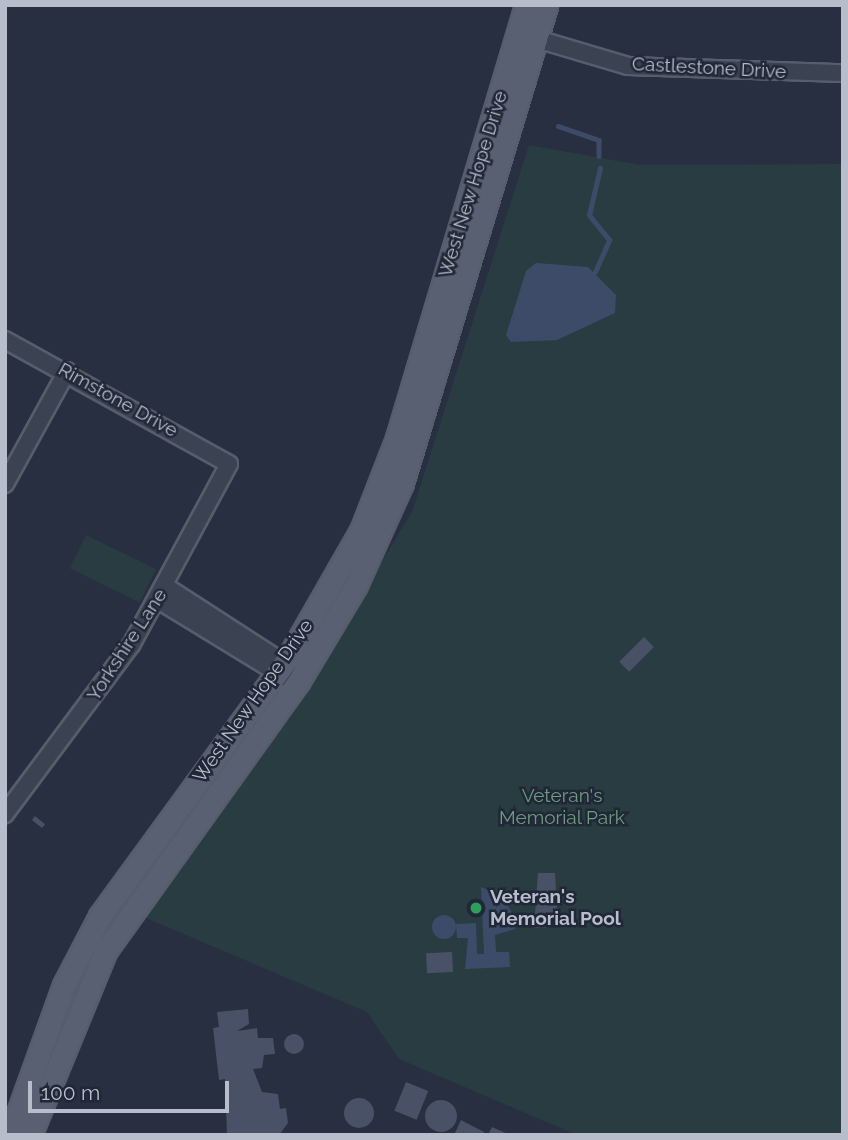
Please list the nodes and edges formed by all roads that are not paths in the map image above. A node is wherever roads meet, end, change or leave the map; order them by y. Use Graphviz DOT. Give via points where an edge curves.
graph roads {
  1 [pos="526,5"];
  2 [pos="546,5"];
  3 [pos="537,39"];
  4 [pos="843,72"];
  5 [pos="5,340"];
  6 [pos="67,371"];
  7 [pos="229,464"];
  8 [pos="5,484"];
  9 [pos="162,593"];
  10 [pos="282,667"];
  11 [pos="298,682"];
  12 [pos="5,814"];
  13 [pos="10,1135"];
  14 [pos="30,1135"];
  1 -- 10 [label="main road, West New Hope Drive" via="386,469 362,531"];
  2 -- 3 [label="main road, West New Hope Drive"];
  3 -- 4 [label="street, Castlestone Drive" via="628,66"];
  3 -- 11 [label="main road, West New Hope Drive" via="402,483 356,585"];
  5 -- 6 [label="street, Rimstone Drive"];
  6 -- 7 [label="street, Rimstone Drive"];
  6 -- 8 [label="street"];
  7 -- 9 [label="street, Yorkshire Lane"];
  9 -- 10 [label="street"];
  9 -- 12 [label="street, Yorkshire Lane"];
  10 -- 11 [label="street"];
  10 -- 13 [label="main road, West New Hope Drive" via="100,916 64,985"];
  11 -- 14 [label="main road, West New Hope Drive" via="106,950"];
}
